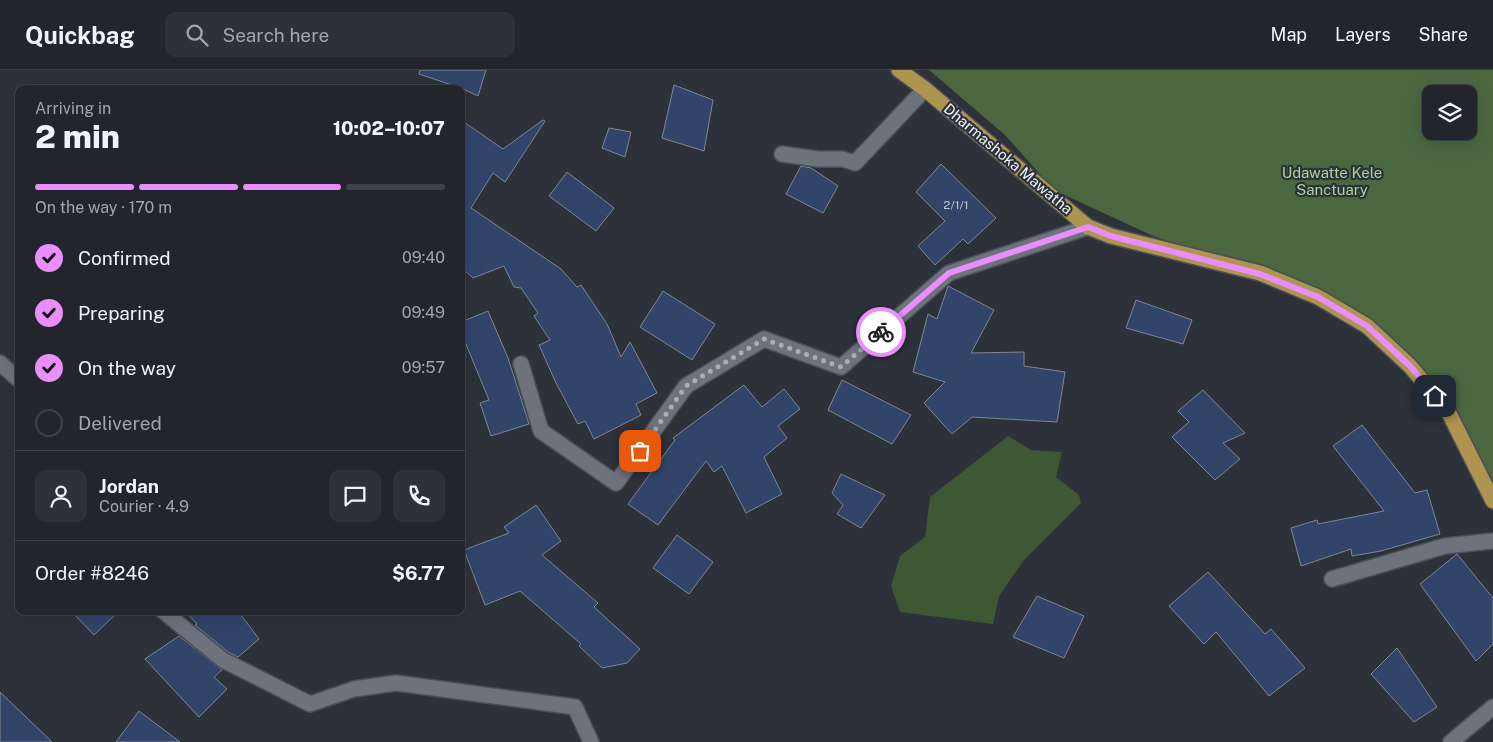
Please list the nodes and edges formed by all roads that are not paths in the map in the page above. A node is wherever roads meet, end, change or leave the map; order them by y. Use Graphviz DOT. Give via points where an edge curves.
graph roads {
  1 [pos="899,70"];
  2 [pos="925,89"];
  3 [pos="782,154"];
  4 [pos="1088,227"];
  5 [pos="0,363"];
  6 [pos="521,364"];
  7 [pos="15,376"];
  8 [pos="1493,501"];
  9 [pos="1493,541"];
  10 [pos="1332,579"];
  11 [pos="168,615"];
  12 [pos="1493,707"];
  13 [pos="592,742"];
  14 [pos="1451,742"];
  1 -- 2 [label="main road, Dharmashoka Mawatha"];
  2 -- 3 [label="street" via="855,163 843,159"];
  2 -- 4 [label="main road, Dharmashoka Mawatha"];
  4 -- 6 [label="street" via="949,273 841,367 764,339 686,386 616,483 541,431"];
  4 -- 8 [label="main road, Dharmashoka Mawatha" via="1111,236 1260,274 1318,297 1367,326 1410,366 1448,411"];
  5 -- 7 [label="street"];
  9 -- 10 [label="street" via="1445,546"];
  11 -- 13 [label="street" via="223,660 310,704 354,689 396,683 575,706"];
  12 -- 14 [label="street"];
}
